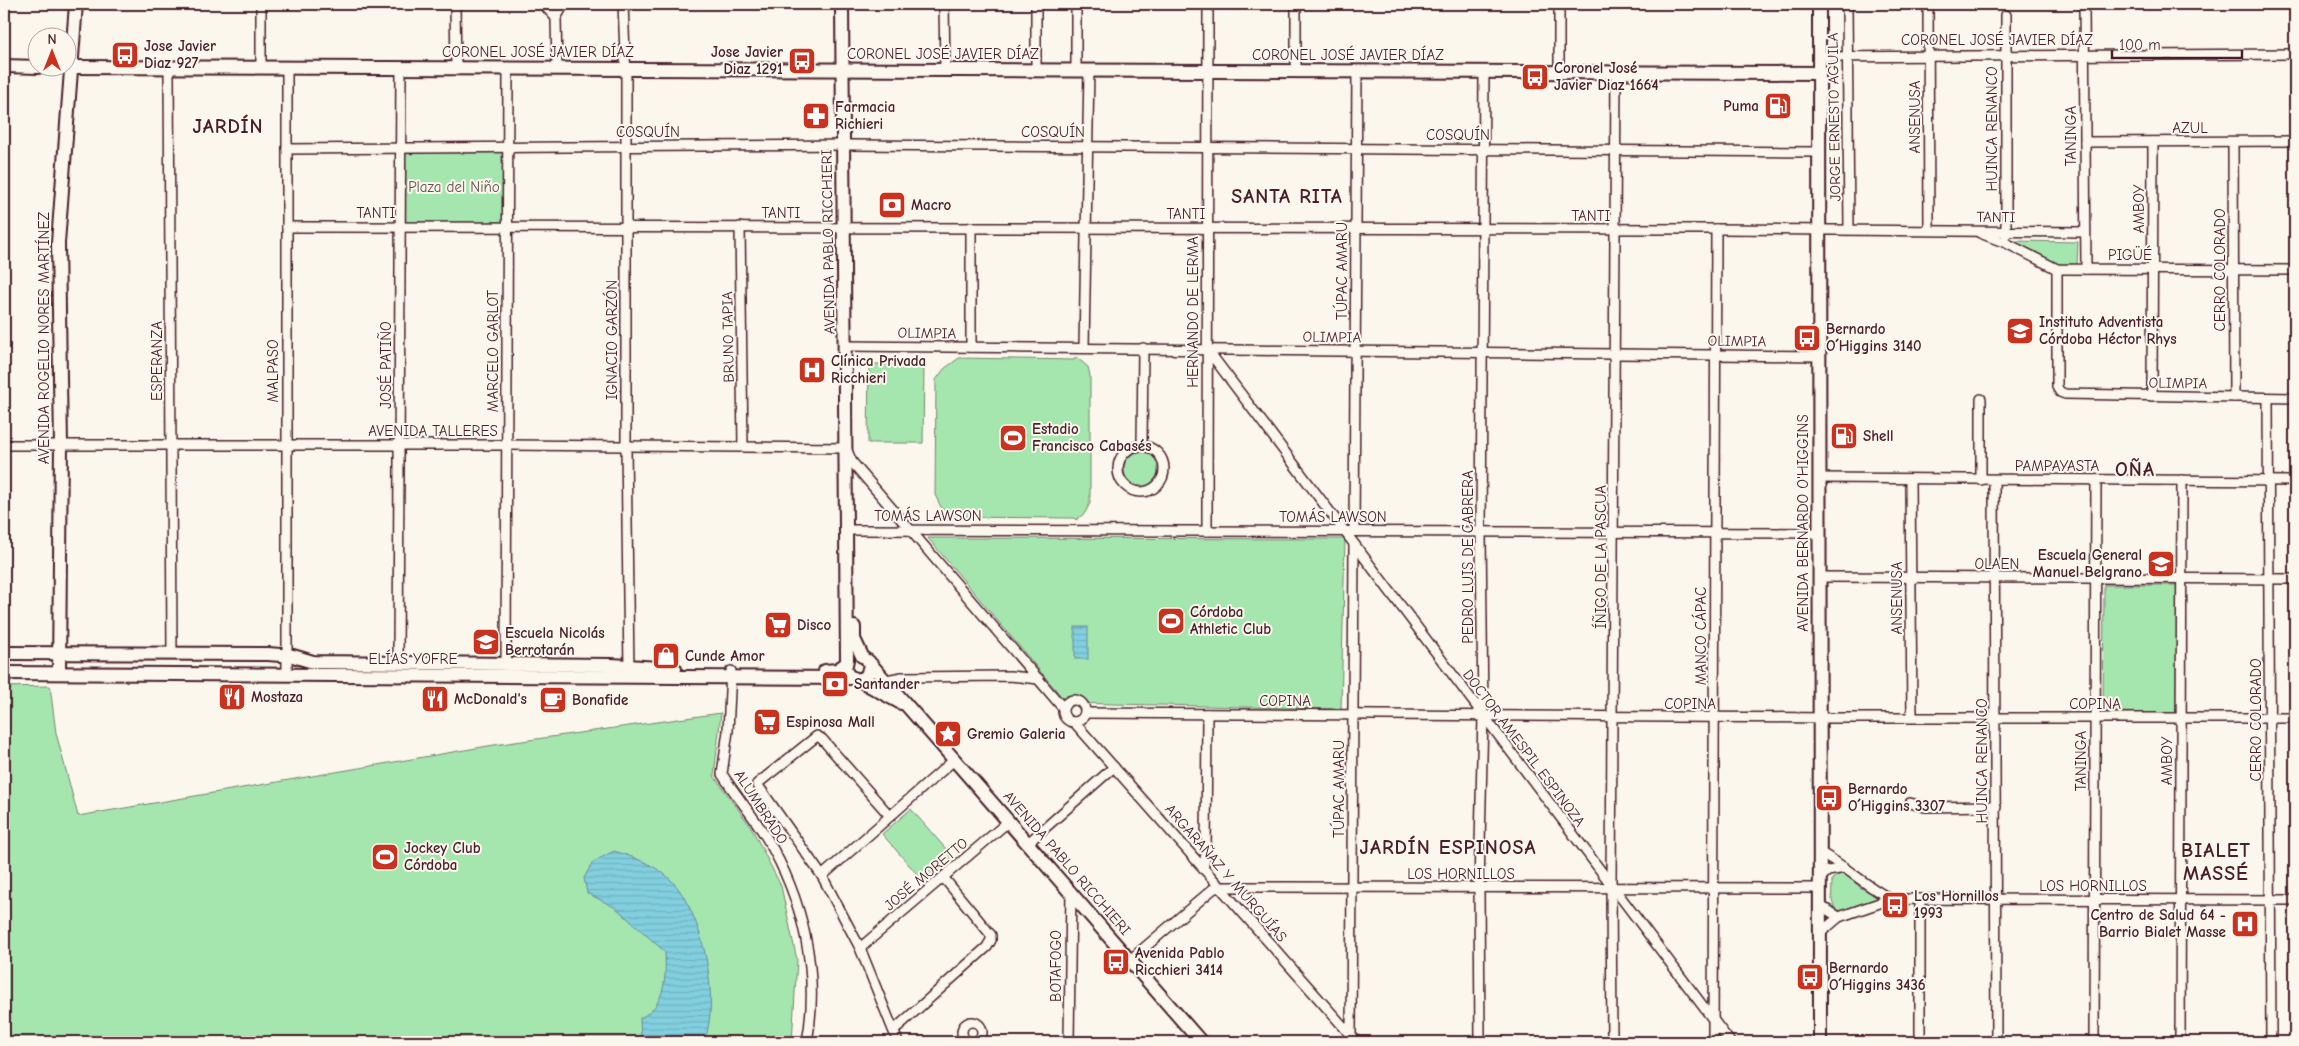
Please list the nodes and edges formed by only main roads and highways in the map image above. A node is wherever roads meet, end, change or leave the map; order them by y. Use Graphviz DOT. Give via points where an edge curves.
graph roads {
  1 [pos="76,4"];
  2 [pos="842,4"];
  3 [pos="849,4"];
  4 [pos="1819,4"];
  5 [pos="73,28"];
  6 [pos="4,66"];
  7 [pos="28,66"];
  8 [pos="78,67"];
  9 [pos="846,69"];
  10 [pos="1819,73"];
  11 [pos="68,78"];
  12 [pos="848,346"];
  13 [pos="850,530"];
  14 [pos="4,653"];
  15 [pos="59,653"];
  16 [pos="866,660"];
  17 [pos="846,662"];
  18 [pos="629,671"];
  19 [pos="4,673"];
  20 [pos="59,673"];
  21 [pos="731,674"];
  22 [pos="855,679"];
  23 [pos="907,706"];
  24 [pos="1201,1042"];
  25 [pos="1820,1042"];
  1 -- 5 [label="main road, AVENIDA ROGELIO NORES MARTÍNEZ"];
  2 -- 9 [label="main road, AVENIDA PABLO RICCHIERI"];
  3 -- 9 [label="main road, AVENIDA PABLO RICCHIERI"];
  4 -- 10 [label="main road, AVENIDA BERNARDO O'HIGGINS"];
  6 -- 7 [label="main road"];
  8 -- 9 [label="main road, CORONEL JOSÉ JAVIER DÍAZ"];
  9 -- 10 [label="main road, CORONEL JOSÉ JAVIER DÍAZ"];
  9 -- 12 [label="main road, AVENIDA PABLO RICCHIERI"];
  10 -- 25 [label="main road, AVENIDA BERNARDO O'HIGGINS"];
  11 -- 15 [label="main road, AVENIDA ROGELIO NORES MARTÍNEZ" via="58,243 61,445"];
  12 -- 13 [label="main road, AVENIDA PABLO RICCHIERI" via="852,462"];
  12 -- 13 [label="main road, AVENIDA PABLO RICCHIERI" via="846,448"];
  13 -- 16 [label="main road, AVENIDA PABLO RICCHIERI" via="854,639"];
  13 -- 17 [label="main road, AVENIDA PABLO RICCHIERI"];
  14 -- 15 [label="main road, ELÍAS YOFRE"];
  15 -- 18 [label="main road, ELÍAS YOFRE" via="287,655 313,662 506,664"];
  15 -- 20 [label="main road, AVENIDA ROGELIO NORES MARTÍNEZ"];
  16 -- 17 [label="main road" via="854,656"];
  16 -- 22 [label="main road" via="867,676"];
  16 -- 23 [label="main road, AVENIDA PABLO RICCHIERI"];
  17 -- 21 [label="main road, ELÍAS YOFRE" via="833,671"];
  17 -- 22 [label="main road" via="846,672"];
  18 -- 20 [label="main road, ELÍAS YOFRE" via="287,675"];
  18 -- 21 [label="main road, ELÍAS YOFRE"];
  19 -- 20 [label="main road, ELÍAS YOFRE"];
  21 -- 22 [label="main road, ELÍAS YOFRE"];
  22 -- 23 [label="main road, AVENIDA PABLO RICCHIERI"];
  23 -- 24 [label="main road, AVENIDA PABLO RICCHIERI"];
}
